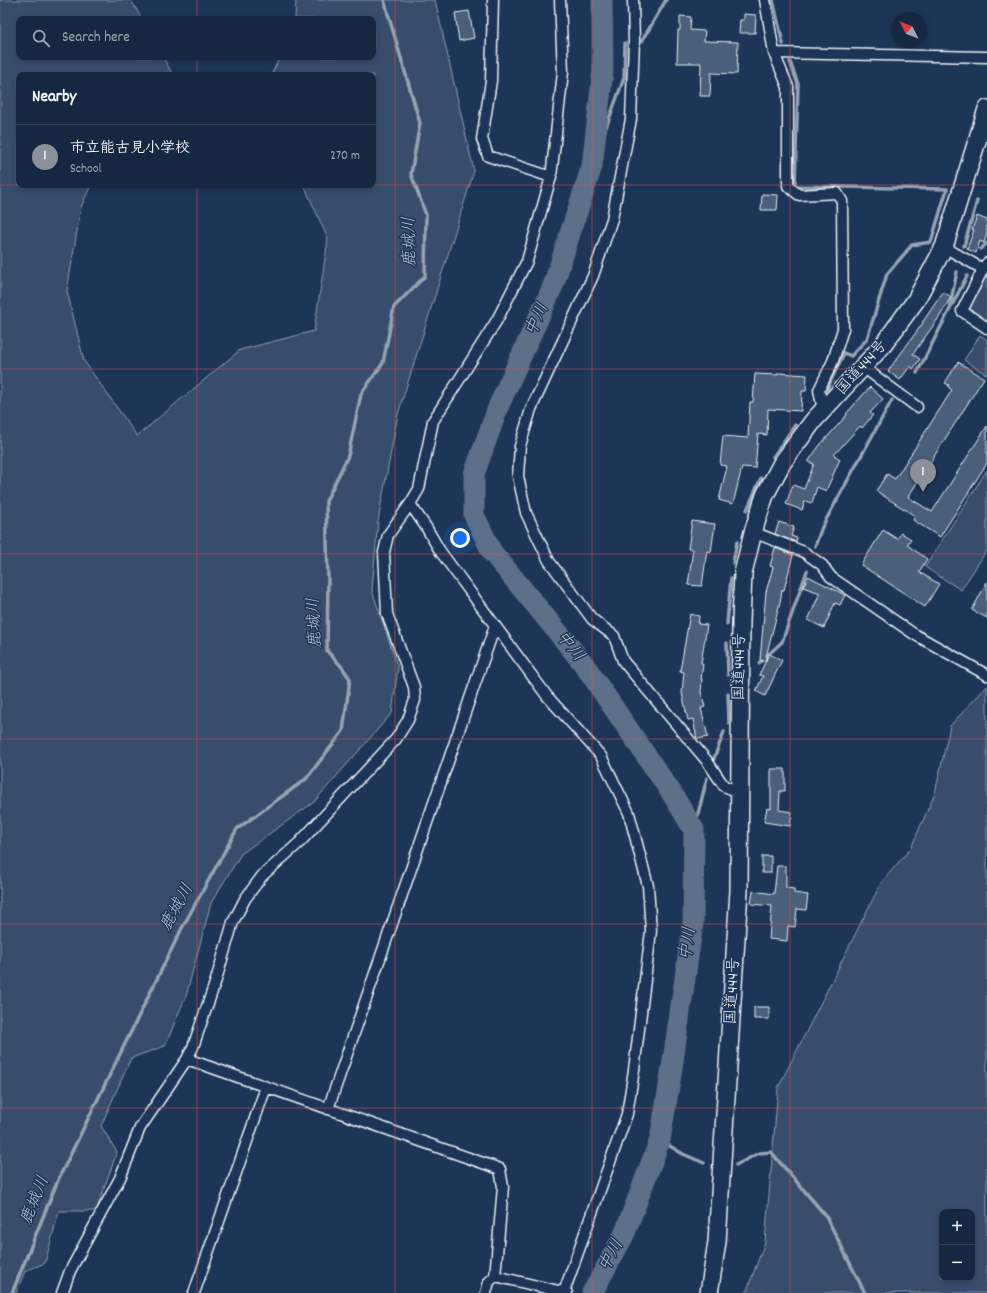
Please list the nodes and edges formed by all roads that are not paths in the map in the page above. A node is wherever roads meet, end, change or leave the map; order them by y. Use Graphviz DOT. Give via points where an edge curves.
graph roads {
  1 [pos="493,0"];
  2 [pos="560,0"];
  3 [pos="633,0"];
  4 [pos="764,0"];
  5 [pos="774,53"];
  6 [pos="987,57"];
  7 [pos="987,109"];
  8 [pos="551,177"];
  9 [pos="944,247"];
  10 [pos="985,266"];
  11 [pos="987,328"];
  12 [pos="863,367"];
  13 [pos="917,407"];
  14 [pos="823,410"];
  15 [pos="410,504"];
  16 [pos="753,532"];
  17 [pos="495,626"];
  18 [pos="987,675"];
  19 [pos="739,792"];
  20 [pos="187,1059"];
  21 [pos="266,1087"];
  22 [pos="328,1109"];
  23 [pos="495,1276"];
  24 [pos="62,1293"];
  25 [pos="194,1293"];
  26 [pos="486,1293"];
  27 [pos="565,1293"];
  28 [pos="709,1293"];
  1 -- 8 [label="street" via="491,81 482,139 488,156"];
  2 -- 8 [label="street" via="563,72"];
  3 -- 19 [label="street" via="631,119 612,219 593,276 531,409 520,446 518,476 526,513 549,561 592,619 614,636 623,661 707,761 724,786"];
  4 -- 5 [label="street"];
  5 -- 6 [label="street"];
  5 -- 14 [label="street" via="788,87 788,186 799,195 837,193 842,201 843,329 833,361 819,390"];
  7 -- 9 [label="highway, 国道444号"];
  8 -- 15 [label="street" via="527,260 497,320 433,421 419,489"];
  9 -- 10 [label="street"];
  9 -- 12 [label="highway, 国道444号" via="916,300 884,345"];
  10 -- 11 [label="street" via="962,311"];
  12 -- 13 [label="street"];
  12 -- 14 [label="highway, 国道444号"];
  14 -- 16 [label="highway, 国道444号" via="782,463 765,495"];
  15 -- 17 [label="street" via="440,552"];
  15 -- 20 [label="street" via="388,535 384,552 386,614 414,687 415,700 408,720 396,738 300,842 262,876 245,899 233,922 216,980"];
  16 -- 18 [label="street" via="804,552 822,565 831,577 914,634"];
  16 -- 19 [label="highway, 国道444号" via="743,573"];
  17 -- 22 [label="street"];
  17 -- 27 [label="street" via="547,696 601,756 629,813 648,886 651,931 627,1114"];
  19 -- 28 [label="highway, 国道444号" via="739,890 717,1242"];
  20 -- 21 [label="street"];
  20 -- 24 [label="street" via="140,1128 120,1178 70,1271"];
  21 -- 22 [label="street"];
  21 -- 25 [label="street"];
  22 -- 23 [label="street" via="500,1168 503,1187"];
  23 -- 26 [label="street" via="489,1282"];
  23 -- 27 [label="street"];
}
